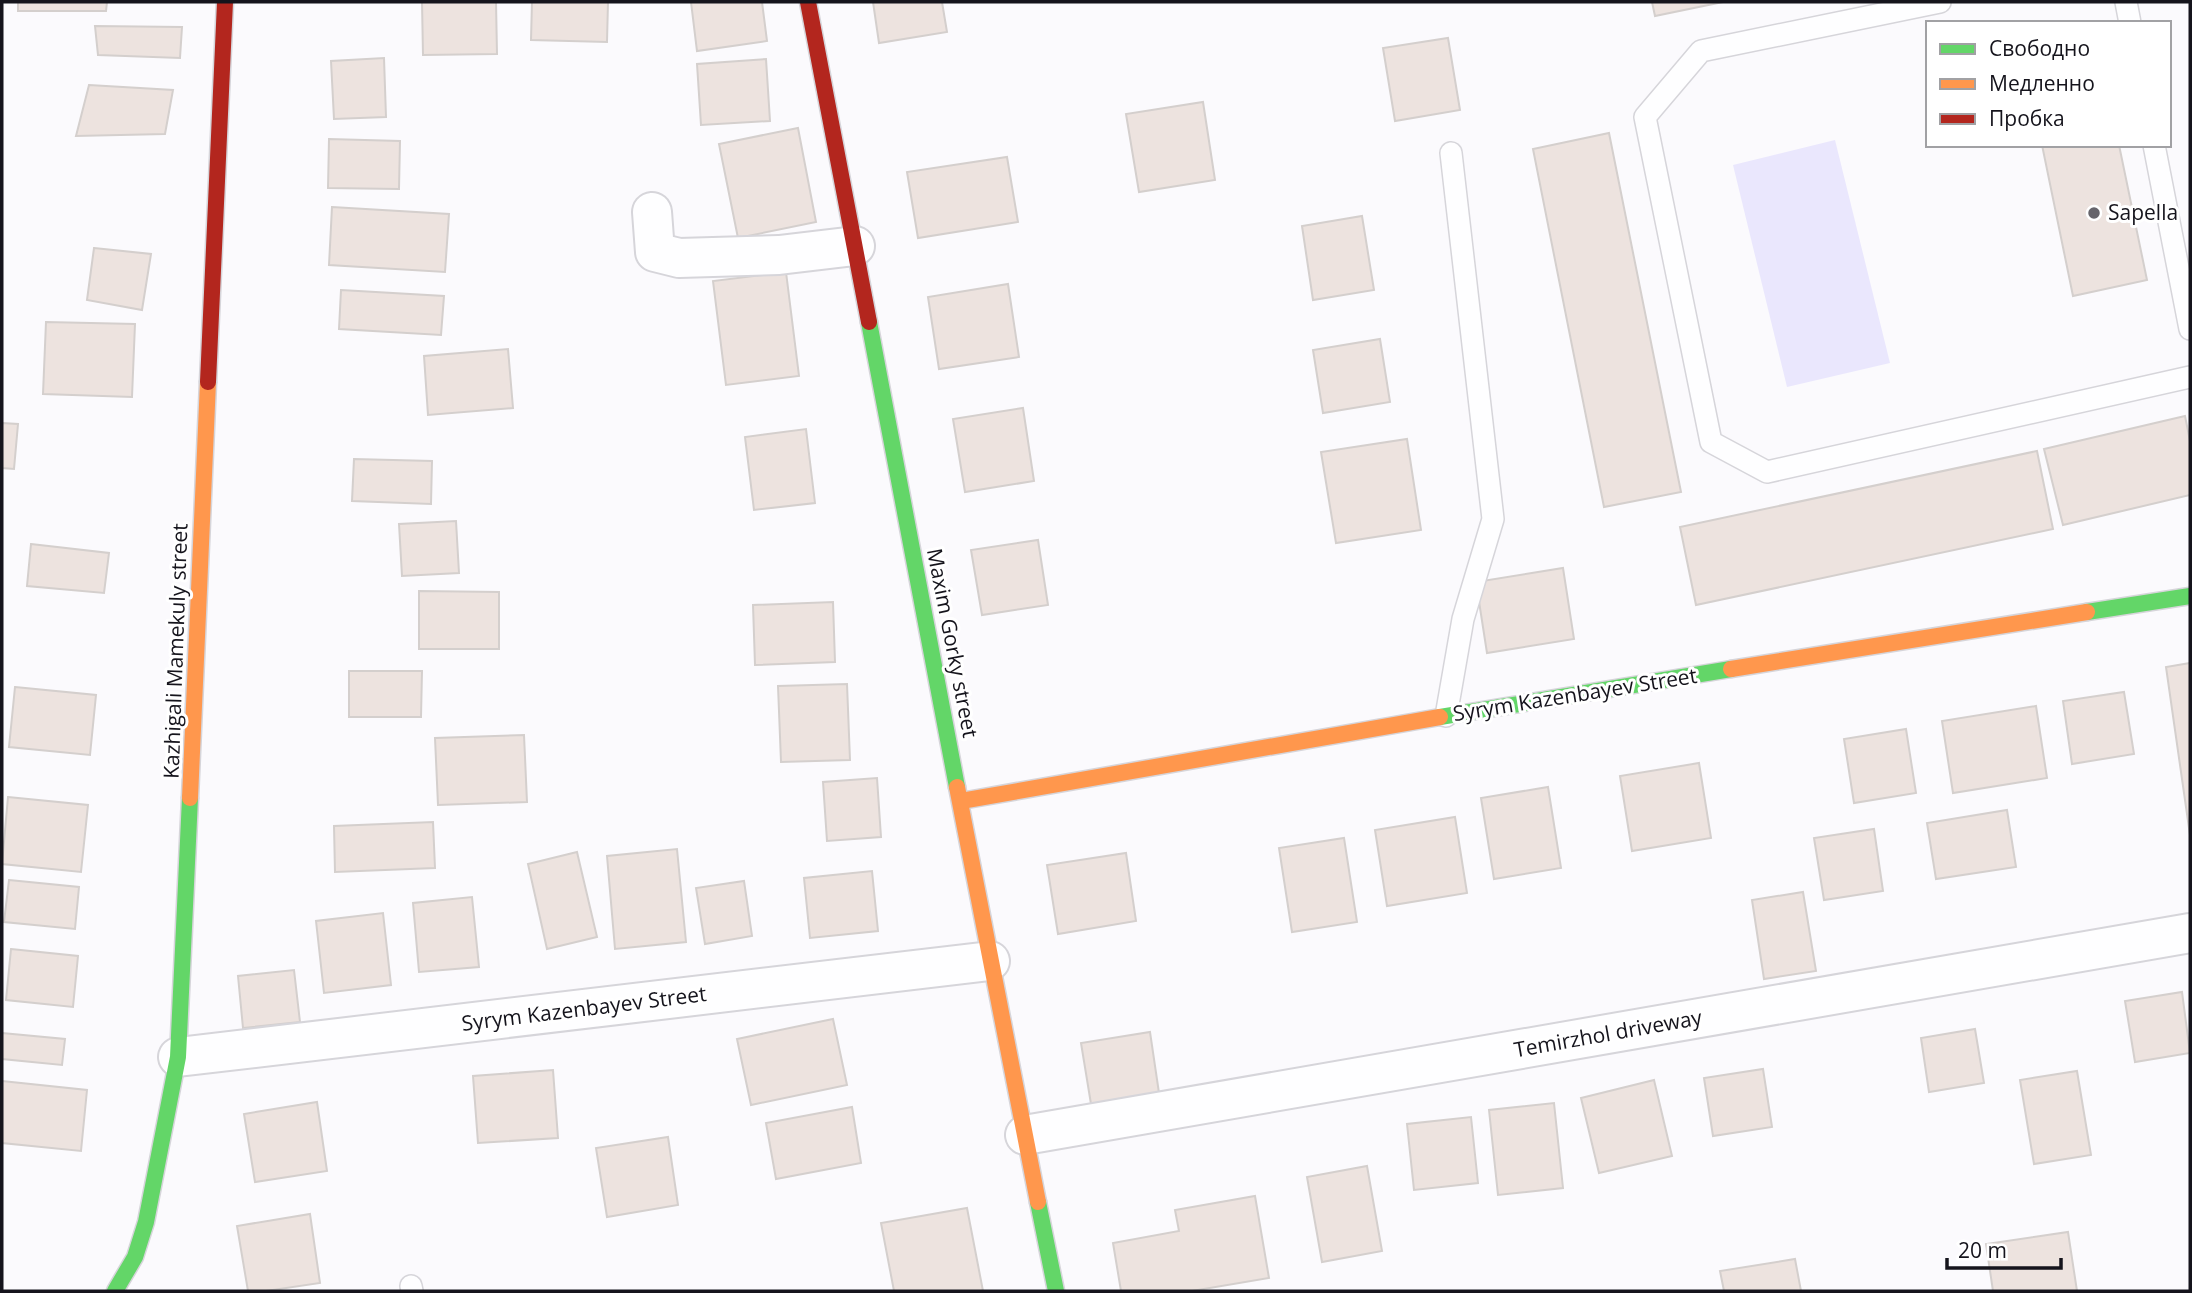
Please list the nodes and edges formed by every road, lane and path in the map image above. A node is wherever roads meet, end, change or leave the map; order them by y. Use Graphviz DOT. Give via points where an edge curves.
graph roads {
  1 [pos="225,2"];
  2 [pos="808,2"];
  3 [pos="1940,2"];
  4 [pos="2126,2"];
  5 [pos="2130,21"];
  6 [pos="2154,147"];
  7 [pos="1451,153"];
  8 [pos="652,212"];
  9 [pos="855,246"];
  10 [pos="2190,329"];
  11 [pos="2190,377"];
  12 [pos="2190,596"];
  13 [pos="1446,716"];
  14 [pos="961,801"];
  15 [pos="2190,933"];
  16 [pos="990,961"];
  17 [pos="178,1057"];
  18 [pos="1025,1135"];
  19 [pos="115,1291"];
  20 [pos="1056,1291"];
  1 -- 17 [label="street, Kazhigali Mamekuly street"];
  2 -- 9 [label="street, Maxim Gorky street"];
  3 -- 11 [label="lane" via="1701,51 1645,117 1711,442 1768,472"];
  4 -- 5 [label="lane"];
  6 -- 10 [label="lane"];
  7 -- 13 [label="lane" via="1493,519 1463,619"];
  8 -- 9 [label="street" via="655,252 679,258 779,255"];
  9 -- 14 [label="street, Maxim Gorky street"];
  12 -- 13 [label="street, Syrym Kazenbayev Street"];
  13 -- 14 [label="street, Syrym Kazenbayev Street"];
  14 -- 16 [label="street, Maxim Gorky street"];
  15 -- 18 [label="street, Temirzhol driveway"];
  16 -- 17 [label="street, Syrym Kazenbayev Street"];
  16 -- 18 [label="street, Maxim Gorky street"];
  17 -- 19 [label="street, Kazhigali Mamekuly street" via="146,1222 135,1257"];
  18 -- 20 [label="street, Maxim Gorky street"];
}
